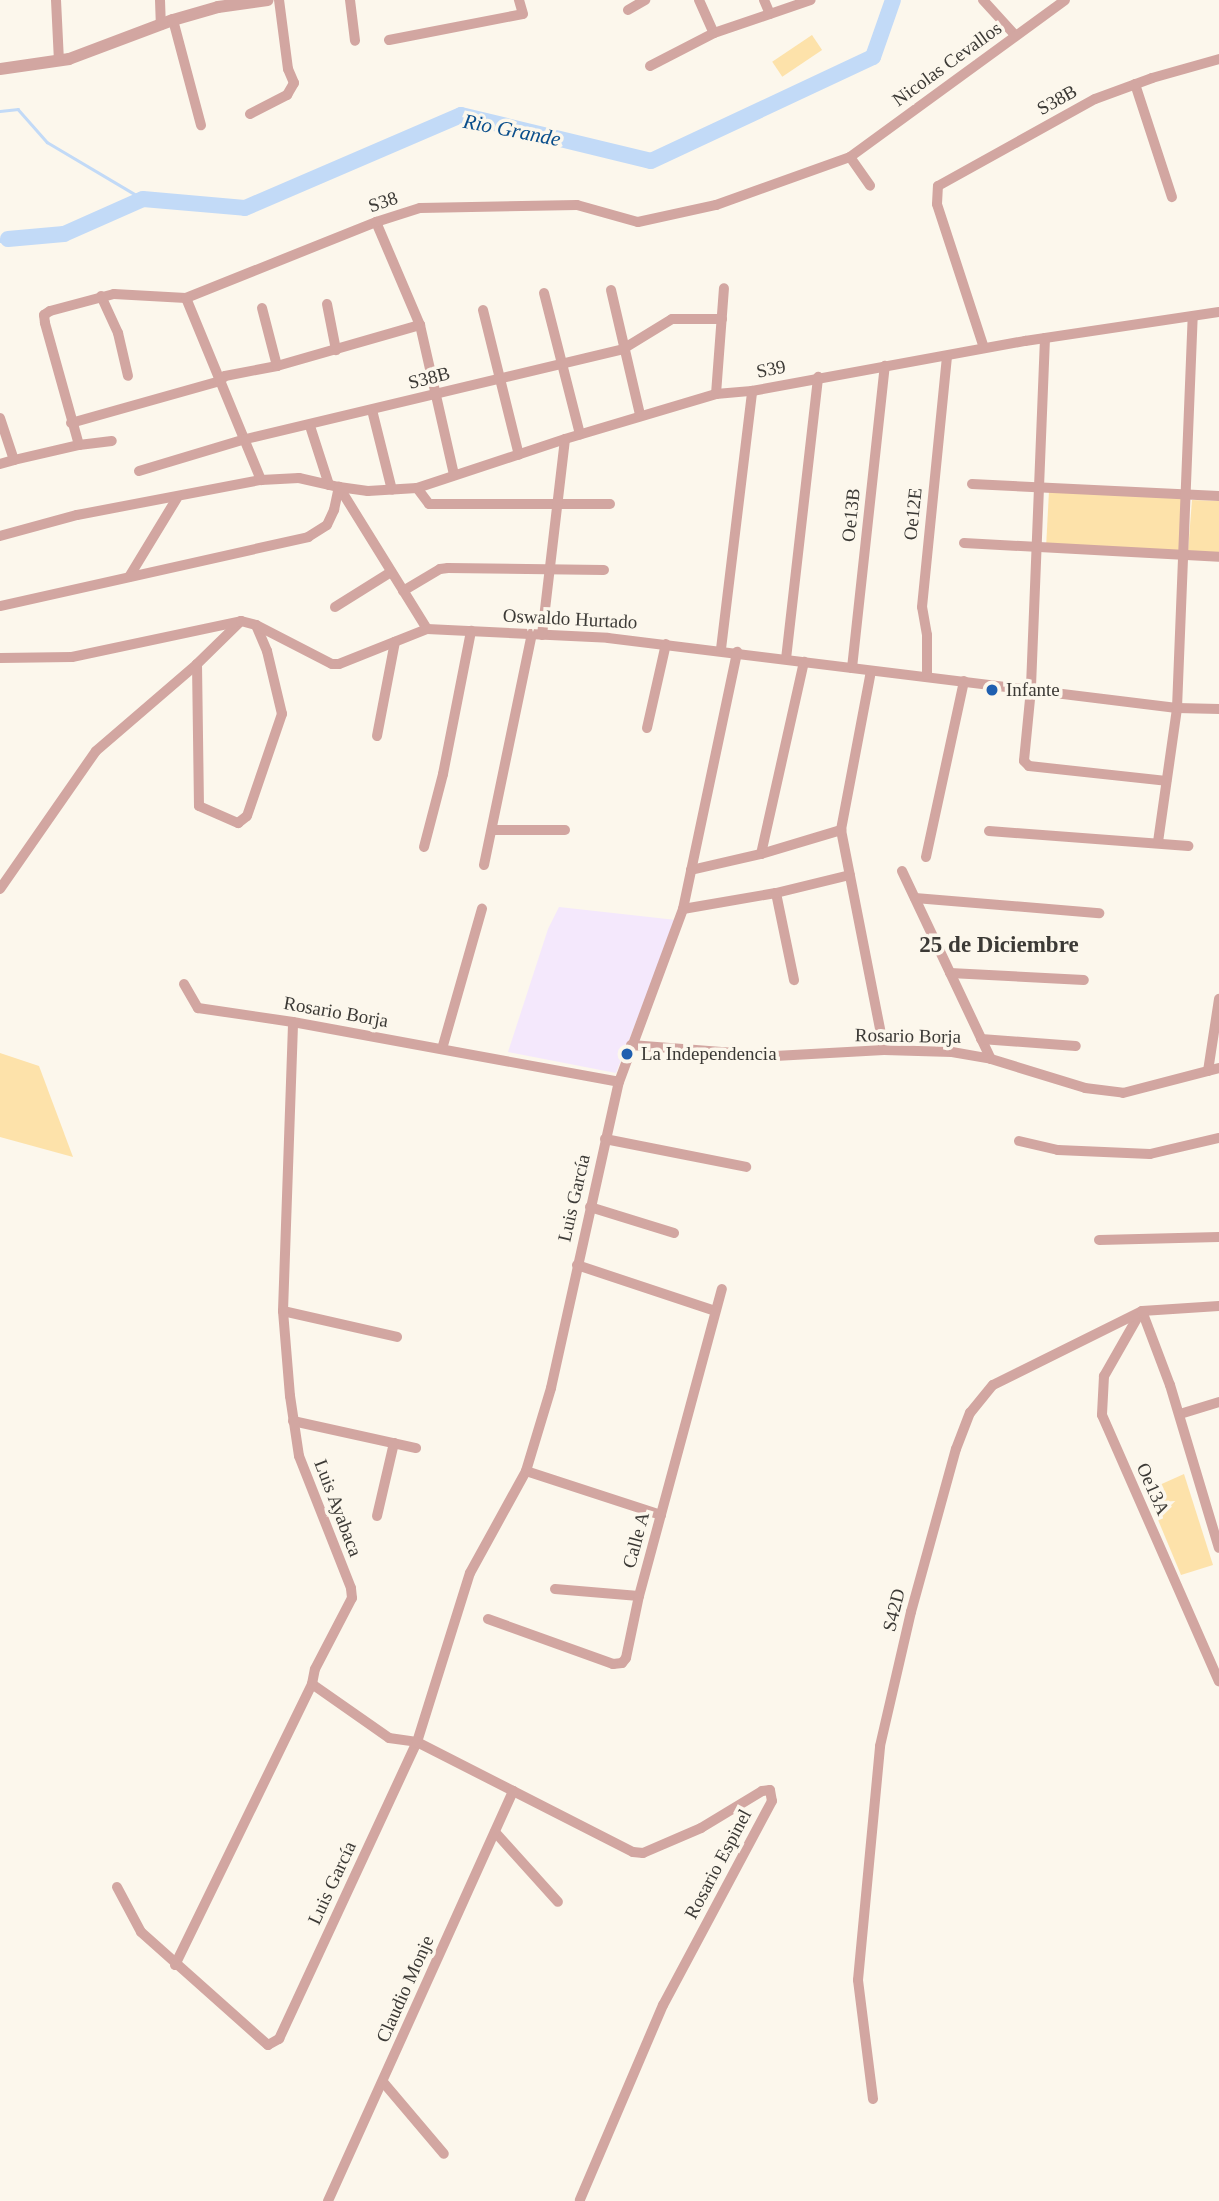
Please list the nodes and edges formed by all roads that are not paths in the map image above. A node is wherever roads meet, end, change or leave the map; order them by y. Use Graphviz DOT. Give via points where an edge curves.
graph roads {
  1 [pos="56,0"];
  2 [pos="160,0"];
  3 [pos="268,0"];
  4 [pos="279,0"];
  5 [pos="350,0"];
  6 [pos="519,0"];
  7 [pos="645,0"];
  8 [pos="699,0"];
  9 [pos="764,0"];
  10 [pos="811,0"];
  11 [pos="983,0"];
  12 [pos="1065,0"];
  13 [pos="218,4"];
  14 [pos="628,10"];
  15 [pos="770,14"];
  16 [pos="167,22"];
  17 [pos="714,33"];
  18 [pos="1015,35"];
  19 [pos="389,40"];
  20 [pos="355,41"];
  21 [pos="1219,59"];
  22 [pos="59,61"];
  23 [pos="650,66"];
  24 [pos="0,69"];
  25 [pos="1135,84"];
  26 [pos="250,114"];
  27 [pos="201,125"];
  28 [pos="850,157"];
  29 [pos="870,186"];
  30 [pos="1172,197"];
  31 [pos="376,222"];
  32 [pos="724,288"];
  33 [pos="611,290"];
  34 [pos="544,293"];
  35 [pos="101,296"];
  36 [pos="186,298"];
  37 [pos="327,304"];
  38 [pos="262,308"];
  39 [pos="483,310"];
  40 [pos="1219,312"];
  41 [pos="1193,317"];
  42 [pos="722,319"];
  43 [pos="420,325"];
  44 [pos="1045,338"];
  45 [pos="623,348"];
  46 [pos="984,348"];
  47 [pos="336,349"];
  48 [pos="947,356"];
  49 [pos="561,363"];
  50 [pos="277,366"];
  51 [pos="885,366"];
  52 [pos="128,376"];
  53 [pos="818,377"];
  54 [pos="498,379"];
  55 [pos="220,381"];
  56 [pos="752,391"];
  57 [pos="437,394"];
  58 [pos="716,394"];
  59 [pos="372,410"];
  60 [pos="640,415"];
  61 [pos="0,418"];
  62 [pos="71,423"];
  63 [pos="310,426"];
  64 [pos="580,434"];
  65 [pos="246,439"];
  66 [pos="565,439"];
  67 [pos="112,441"];
  68 [pos="79,445"];
  69 [pos="519,455"];
  70 [pos="14,460"];
  71 [pos="0,464"];
  72 [pos="139,471"];
  73 [pos="454,475"];
  74 [pos="261,480"];
  75 [pos="972,484"];
  76 [pos="334,486"];
  77 [pos="1039,487"];
  78 [pos="417,488"];
  79 [pos="392,490"];
  80 [pos="1187,494"];
  81 [pos="1219,496"];
  82 [pos="177,499"];
  83 [pos="557,504"];
  84 [pos="610,504"];
  85 [pos="0,536"];
  86 [pos="964,543"];
  87 [pos="1035,546"];
  88 [pos="1184,555"];
  89 [pos="1219,557"];
  90 [pos="549,570"];
  91 [pos="604,570"];
  92 [pos="391,572"];
  93 [pos="129,577"];
  94 [pos="403,591"];
  95 [pos="0,606"];
  96 [pos="335,607"];
  97 [pos="242,621"];
  98 [pos="256,625"];
  99 [pos="427,629"];
  100 [pos="471,631"];
  101 [pos="537,634"];
  102 [pos="395,642"];
  103 [pos="666,643"];
  104 [pos="721,649"];
  105 [pos="737,652"];
  106 [pos="0,658"];
  107 [pos="786,659"];
  108 [pos="804,662"];
  109 [pos="197,663"];
  110 [pos="852,668"];
  111 [pos="871,671"];
  112 [pos="927,675"];
  113 [pos="964,681"];
  114 [pos="1031,689"];
  115 [pos="1177,708"];
  116 [pos="1219,709"];
  117 [pos="647,728"];
  118 [pos="377,736"];
  119 [pos="1166,781"];
  120 [pos="492,830"];
  121 [pos="565,830"];
  122 [pos="841,830"];
  123 [pos="989,831"];
  124 [pos="1158,842"];
  125 [pos="1188,846"];
  126 [pos="424,847"];
  127 [pos="761,854"];
  128 [pos="926,858"];
  129 [pos="484,865"];
  130 [pos="691,870"];
  131 [pos="902,871"];
  132 [pos="850,875"];
  133 [pos="0,888"];
  134 [pos="776,893"];
  135 [pos="915,898"];
  136 [pos="482,909"];
  137 [pos="683,909"];
  138 [pos="1099,913"];
  139 [pos="950,973"];
  140 [pos="794,979"];
  141 [pos="1084,980"];
  142 [pos="184,984"];
  143 [pos="1219,999"];
  144 [pos="293,1022"];
  145 [pos="982,1039"];
  146 [pos="631,1045"];
  147 [pos="1076,1046"];
  148 [pos="442,1049"];
  149 [pos="884,1051"];
  150 [pos="991,1059"];
  151 [pos="1214,1069"];
  152 [pos="618,1082"];
  153 [pos="1219,1138"];
  154 [pos="606,1139"];
  155 [pos="1019,1141"];
  156 [pos="746,1167"];
  157 [pos="590,1208"];
  158 [pos="674,1233"];
  159 [pos="1219,1237"];
  160 [pos="1099,1240"];
  161 [pos="577,1265"];
  162 [pos="722,1289"];
  163 [pos="1218,1309"];
  164 [pos="284,1311"];
  165 [pos="715,1311"];
  166 [pos="1142,1311"];
  167 [pos="397,1338"];
  168 [pos="1219,1402"];
  169 [pos="1180,1414"];
  170 [pos="293,1421"];
  171 [pos="394,1443"];
  172 [pos="416,1448"];
  173 [pos="526,1471"];
  174 [pos="661,1515"];
  175 [pos="377,1516"];
  176 [pos="1219,1548"];
  177 [pos="555,1589"];
  178 [pos="639,1596"];
  179 [pos="488,1619"];
  180 [pos="1219,1681"];
  181 [pos="312,1684"];
  182 [pos="417,1742"];
  183 [pos="513,1791"];
  184 [pos="495,1832"];
  185 [pos="117,1886"];
  186 [pos="558,1902"];
  187 [pos="175,1965"];
  188 [pos="383,2082"];
  189 [pos="873,2099"];
  190 [pos="444,2154"];
  191 [pos="580,2200"];
  192 [pos="328,2201"];
  1 -- 22 [label="street"];
  2 -- 16 [label="street"];
  3 -- 13 [label="street"];
  4 -- 26 [label="street" via="288,69 295,83 287,95"];
  5 -- 20 [label="street"];
  6 -- 19 [label="street" via="523,14"];
  7 -- 14 [label="street"];
  8 -- 17 [label="street"];
  9 -- 15 [label="street"];
  10 -- 15 [label="street"];
  11 -- 18 [label="street"];
  12 -- 18 [label="street, Nicolas Cevallos"];
  13 -- 16 [label="street"];
  15 -- 17 [label="street"];
  16 -- 22 [label="street"];
  16 -- 27 [label="street"];
  17 -- 23 [label="street"];
  18 -- 28 [label="street, Nicolas Cevallos"];
  21 -- 25 [label="street, S38B"];
  22 -- 24 [label="street"];
  25 -- 30 [label="street"];
  25 -- 46 [label="street, S38B" via="1094,99 938,186 937,204"];
  28 -- 29 [label="street"];
  28 -- 31 [label="street, S38" via="716,205 646,222 578,205 425,207"];
  31 -- 36 [label="street, S38"];
  31 -- 43 [label="street"];
  32 -- 42 [label="street"];
  33 -- 45 [label="street"];
  34 -- 49 [label="street"];
  35 -- 36 [label="street, S38"];
  35 -- 52 [label="street" via="118,333"];
  35 -- 62 [label="street, S38" via="44,315"];
  36 -- 55 [label="street"];
  37 -- 47 [label="street"];
  38 -- 50 [label="street"];
  39 -- 54 [label="street"];
  40 -- 41 [label="street, S39"];
  41 -- 44 [label="street, S39"];
  41 -- 80 [label="street"];
  42 -- 45 [label="street, S38B" via="668,320"];
  42 -- 58 [label="street"];
  43 -- 47 [label="street"];
  43 -- 57 [label="street"];
  44 -- 46 [label="street, S39"];
  44 -- 77 [label="street"];
  45 -- 49 [label="street, S38B"];
  45 -- 60 [label="street"];
  46 -- 48 [label="street, S39"];
  47 -- 50 [label="street"];
  48 -- 51 [label="street, S39"];
  48 -- 112 [label="street, Oe12E" via="922,607 928,635"];
  49 -- 54 [label="street, S38B"];
  49 -- 64 [label="street"];
  50 -- 55 [label="street" via="225,376"];
  51 -- 53 [label="street, S39"];
  51 -- 110 [label="street, Oe13B"];
  53 -- 56 [label="street, S39"];
  53 -- 107 [label="street"];
  54 -- 57 [label="street, S38B"];
  54 -- 69 [label="street"];
  55 -- 62 [label="street"];
  55 -- 65 [label="street"];
  56 -- 58 [label="street, S39"];
  56 -- 104 [label="street"];
  57 -- 59 [label="street, S38B"];
  57 -- 73 [label="street"];
  58 -- 60 [label="street, S39"];
  59 -- 63 [label="street, S38B"];
  59 -- 79 [label="street"];
  60 -- 64 [label="street, S39"];
  61 -- 70 [label="street"];
  62 -- 68 [label="street, S38"];
  63 -- 65 [label="street, S38B"];
  63 -- 76 [label="street"];
  64 -- 66 [label="street, S39"];
  65 -- 72 [label="street, S38B"];
  65 -- 74 [label="street"];
  66 -- 69 [label="street, S39"];
  66 -- 83 [label="street"];
  67 -- 68 [label="street"];
  68 -- 70 [label="street"];
  69 -- 73 [label="street, S39"];
  70 -- 71 [label="street"];
  73 -- 78 [label="street, S39"];
  74 -- 76 [label="street" via="299,478"];
  74 -- 82 [label="street"];
  75 -- 77 [label="street"];
  76 -- 79 [label="street, S39"];
  76 -- 92 [label="street"];
  76 -- 93 [label="street" via="334,510 327,525 308,537"];
  77 -- 80 [label="street"];
  77 -- 87 [label="street"];
  78 -- 79 [label="street, S39"];
  78 -- 83 [label="street" via="429,504"];
  80 -- 81 [label="street"];
  80 -- 88 [label="street"];
  82 -- 85 [label="street" via="77,515"];
  82 -- 93 [label="street"];
  83 -- 84 [label="street"];
  83 -- 90 [label="street"];
  86 -- 87 [label="street"];
  87 -- 88 [label="street"];
  87 -- 114 [label="street"];
  88 -- 89 [label="street"];
  88 -- 115 [label="street"];
  90 -- 91 [label="street"];
  90 -- 94 [label="street" via="440,569"];
  90 -- 101 [label="street"];
  92 -- 94 [label="street"];
  92 -- 96 [label="street"];
  93 -- 95 [label="street"];
  94 -- 99 [label="street"];
  97 -- 98 [label="street"];
  97 -- 106 [label="street" via="72,657"];
  97 -- 109 [label="street"];
  98 -- 102 [label="street" via="339,664"];
  98 -- 109 [label="street" via="282,714 247,816 238,823 199,806"];
  99 -- 100 [label="street, Oswaldo Hurtado"];
  99 -- 102 [label="street"];
  100 -- 101 [label="street, Oswaldo Hurtado"];
  100 -- 126 [label="street"];
  101 -- 103 [label="street, Oswaldo Hurtado"];
  101 -- 120 [label="street"];
  102 -- 118 [label="street"];
  103 -- 104 [label="street, Oswaldo Hurtado"];
  103 -- 117 [label="street"];
  104 -- 105 [label="street, Oswaldo Hurtado"];
  105 -- 107 [label="street, Oswaldo Hurtado"];
  105 -- 130 [label="street, Luis García"];
  107 -- 108 [label="street, Oswaldo Hurtado"];
  108 -- 110 [label="street, Oswaldo Hurtado"];
  108 -- 127 [label="street"];
  109 -- 133 [label="street" via="96,751"];
  110 -- 111 [label="street, Oswaldo Hurtado"];
  111 -- 112 [label="street, Oswaldo Hurtado"];
  111 -- 122 [label="street"];
  112 -- 113 [label="street, Oswaldo Hurtado"];
  113 -- 114 [label="street, Oswaldo Hurtado"];
  113 -- 128 [label="street"];
  114 -- 115 [label="street, Oswaldo Hurtado"];
  114 -- 119 [label="street" via="1025,764"];
  115 -- 116 [label="street, Oswaldo Hurtado"];
  115 -- 119 [label="street"];
  119 -- 124 [label="street"];
  120 -- 121 [label="street"];
  120 -- 129 [label="street"];
  122 -- 127 [label="street"];
  122 -- 132 [label="street"];
  123 -- 124 [label="street"];
  124 -- 125 [label="street"];
  127 -- 130 [label="street"];
  130 -- 137 [label="street, Luis García"];
  131 -- 135 [label="street"];
  132 -- 134 [label="street"];
  132 -- 149 [label="street"];
  134 -- 137 [label="street"];
  134 -- 140 [label="street"];
  135 -- 138 [label="street"];
  135 -- 139 [label="street"];
  136 -- 148 [label="street"];
  137 -- 146 [label="street, Luis García"];
  139 -- 141 [label="street"];
  139 -- 145 [label="street"];
  142 -- 144 [label="street, Rosario Borja" via="198,1008"];
  143 -- 151 [label="street"];
  144 -- 148 [label="street, Rosario Borja"];
  144 -- 164 [label="street, Luis Ayabaca"];
  145 -- 147 [label="street"];
  145 -- 150 [label="street"];
  146 -- 149 [label="street, Rosario Borja" via="775,1056"];
  146 -- 152 [label="street, Luis García"];
  148 -- 152 [label="street, Rosario Borja"];
  149 -- 150 [label="street, Rosario Borja" via="952,1052"];
  150 -- 151 [label="street, Rosario Borja" via="1085,1088 1123,1093"];
  152 -- 154 [label="street, Luis García"];
  153 -- 155 [label="street" via="1150,1154 1058,1150"];
  154 -- 156 [label="street"];
  154 -- 157 [label="street, Luis García"];
  157 -- 158 [label="street"];
  157 -- 161 [label="street, Luis García"];
  159 -- 160 [label="street"];
  161 -- 165 [label="street"];
  161 -- 173 [label="street, Luis García" via="551,1388"];
  162 -- 165 [label="street, Calle A"];
  163 -- 166 [label="street, S42D"];
  164 -- 167 [label="street"];
  164 -- 170 [label="street, Luis Ayabaca"];
  165 -- 174 [label="street, Calle A"];
  166 -- 169 [label="street"];
  166 -- 180 [label="street, Oe13A" via="1104,1376 1102,1415"];
  166 -- 189 [label="street, S42D" via="993,1385 970,1413 956,1449 880,1746 858,1980"];
  168 -- 169 [label="street"];
  169 -- 176 [label="street"];
  170 -- 171 [label="street"];
  170 -- 181 [label="street, Luis Ayabaca" via="299,1456 352,1598 315,1669"];
  171 -- 172 [label="street"];
  171 -- 175 [label="street"];
  173 -- 174 [label="street"];
  173 -- 182 [label="street, Luis García" via="470,1573"];
  174 -- 178 [label="street, Calle A"];
  177 -- 178 [label="street"];
  178 -- 179 [label="street, Calle A" via="626,1658 619,1664"];
  181 -- 182 [label="street" via="389,1738"];
  181 -- 187 [label="street, Luis Ayabaca"];
  182 -- 183 [label="street, Rosario Espinel"];
  182 -- 187 [label="street, Luis García" via="279,2039 263,2044"];
  183 -- 184 [label="street, Claudio Monje"];
  183 -- 191 [label="street, Rosario Espinel" via="643,1853 701,1828 762,1791 770,1790 773,1796 663,2005"];
  184 -- 186 [label="street"];
  184 -- 188 [label="street, Claudio Monje"];
  185 -- 187 [label="street" via="141,1932"];
  188 -- 190 [label="street"];
  188 -- 192 [label="street, Claudio Monje"];
}
